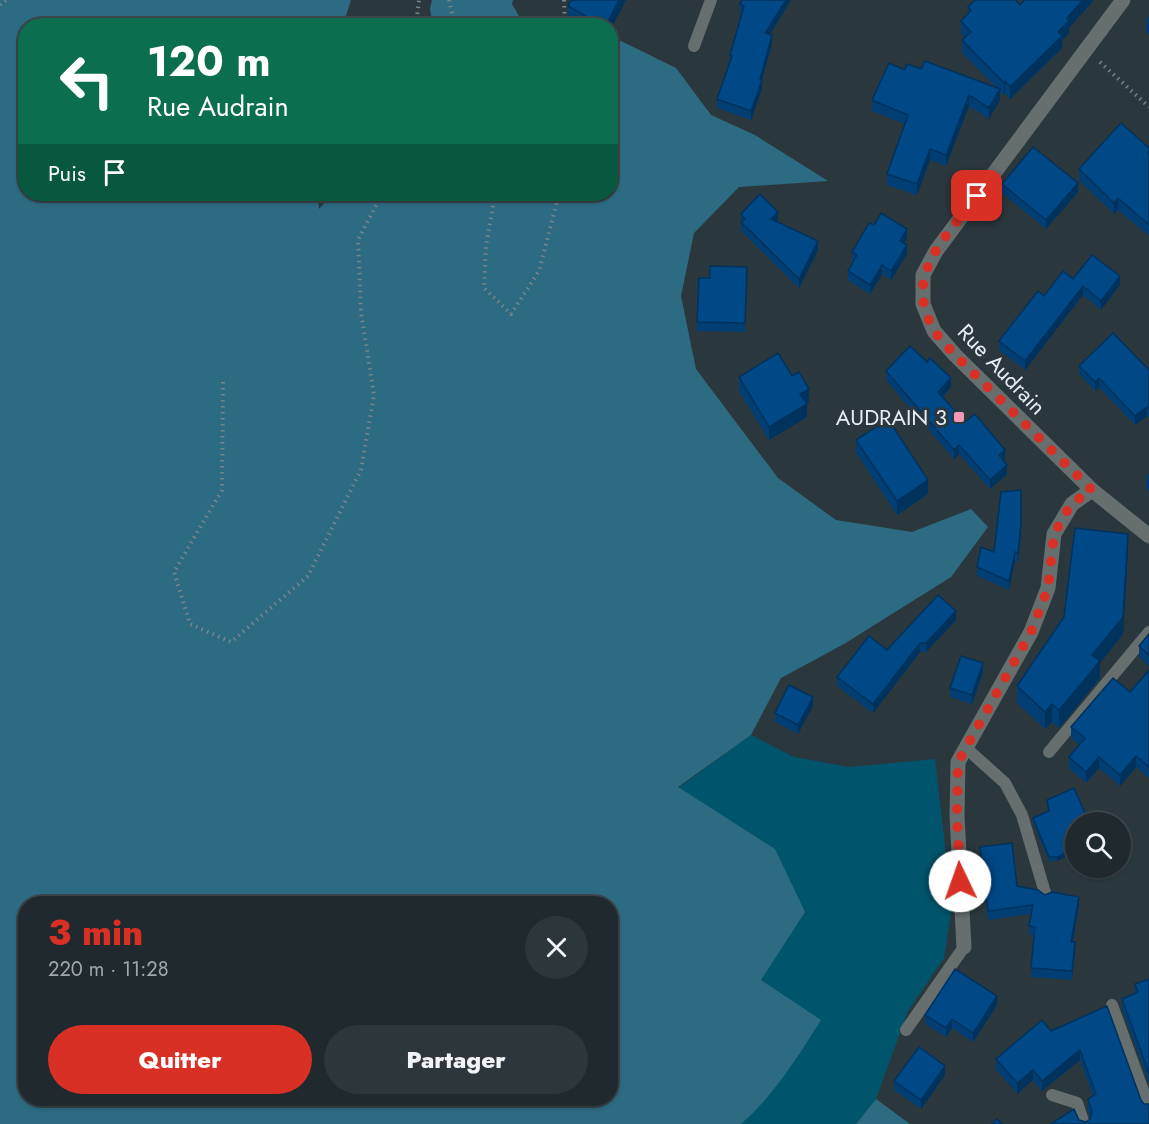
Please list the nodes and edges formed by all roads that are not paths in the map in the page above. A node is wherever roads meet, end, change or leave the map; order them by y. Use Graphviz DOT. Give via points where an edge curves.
graph roads {
  1 [pos="711,0"];
  2 [pos="1123,0"];
  3 [pos="694,46"];
  4 [pos="1092,490"];
  5 [pos="1149,536"];
  6 [pos="1149,632"];
  7 [pos="966,748"];
  8 [pos="1049,752"];
  9 [pos="1046,896"];
  10 [pos="964,947"];
  11 [pos="1112,1005"];
  12 [pos="906,1030"];
  13 [pos="1052,1095"];
  14 [pos="1149,1107"];
  15 [pos="1084,1124"];
  1 -- 3 [label="lane"];
  2 -- 4 [label="street, Rue Audrain" via="936,251 923,275 923,304 934,331"];
  4 -- 5 [label="street, Rue Audrain"];
  4 -- 7 [label="street" via="1071,504 1054,534 1048,588 1031,632"];
  6 -- 8 [label="lane"];
  7 -- 9 [label="lane" via="1005,783 1022,815"];
  7 -- 10 [label="street" via="958,762 957,816"];
  10 -- 12 [label="lane"];
  11 -- 14 [label="lane"];
  13 -- 15 [label="lane" via="1077,1103"];
}
